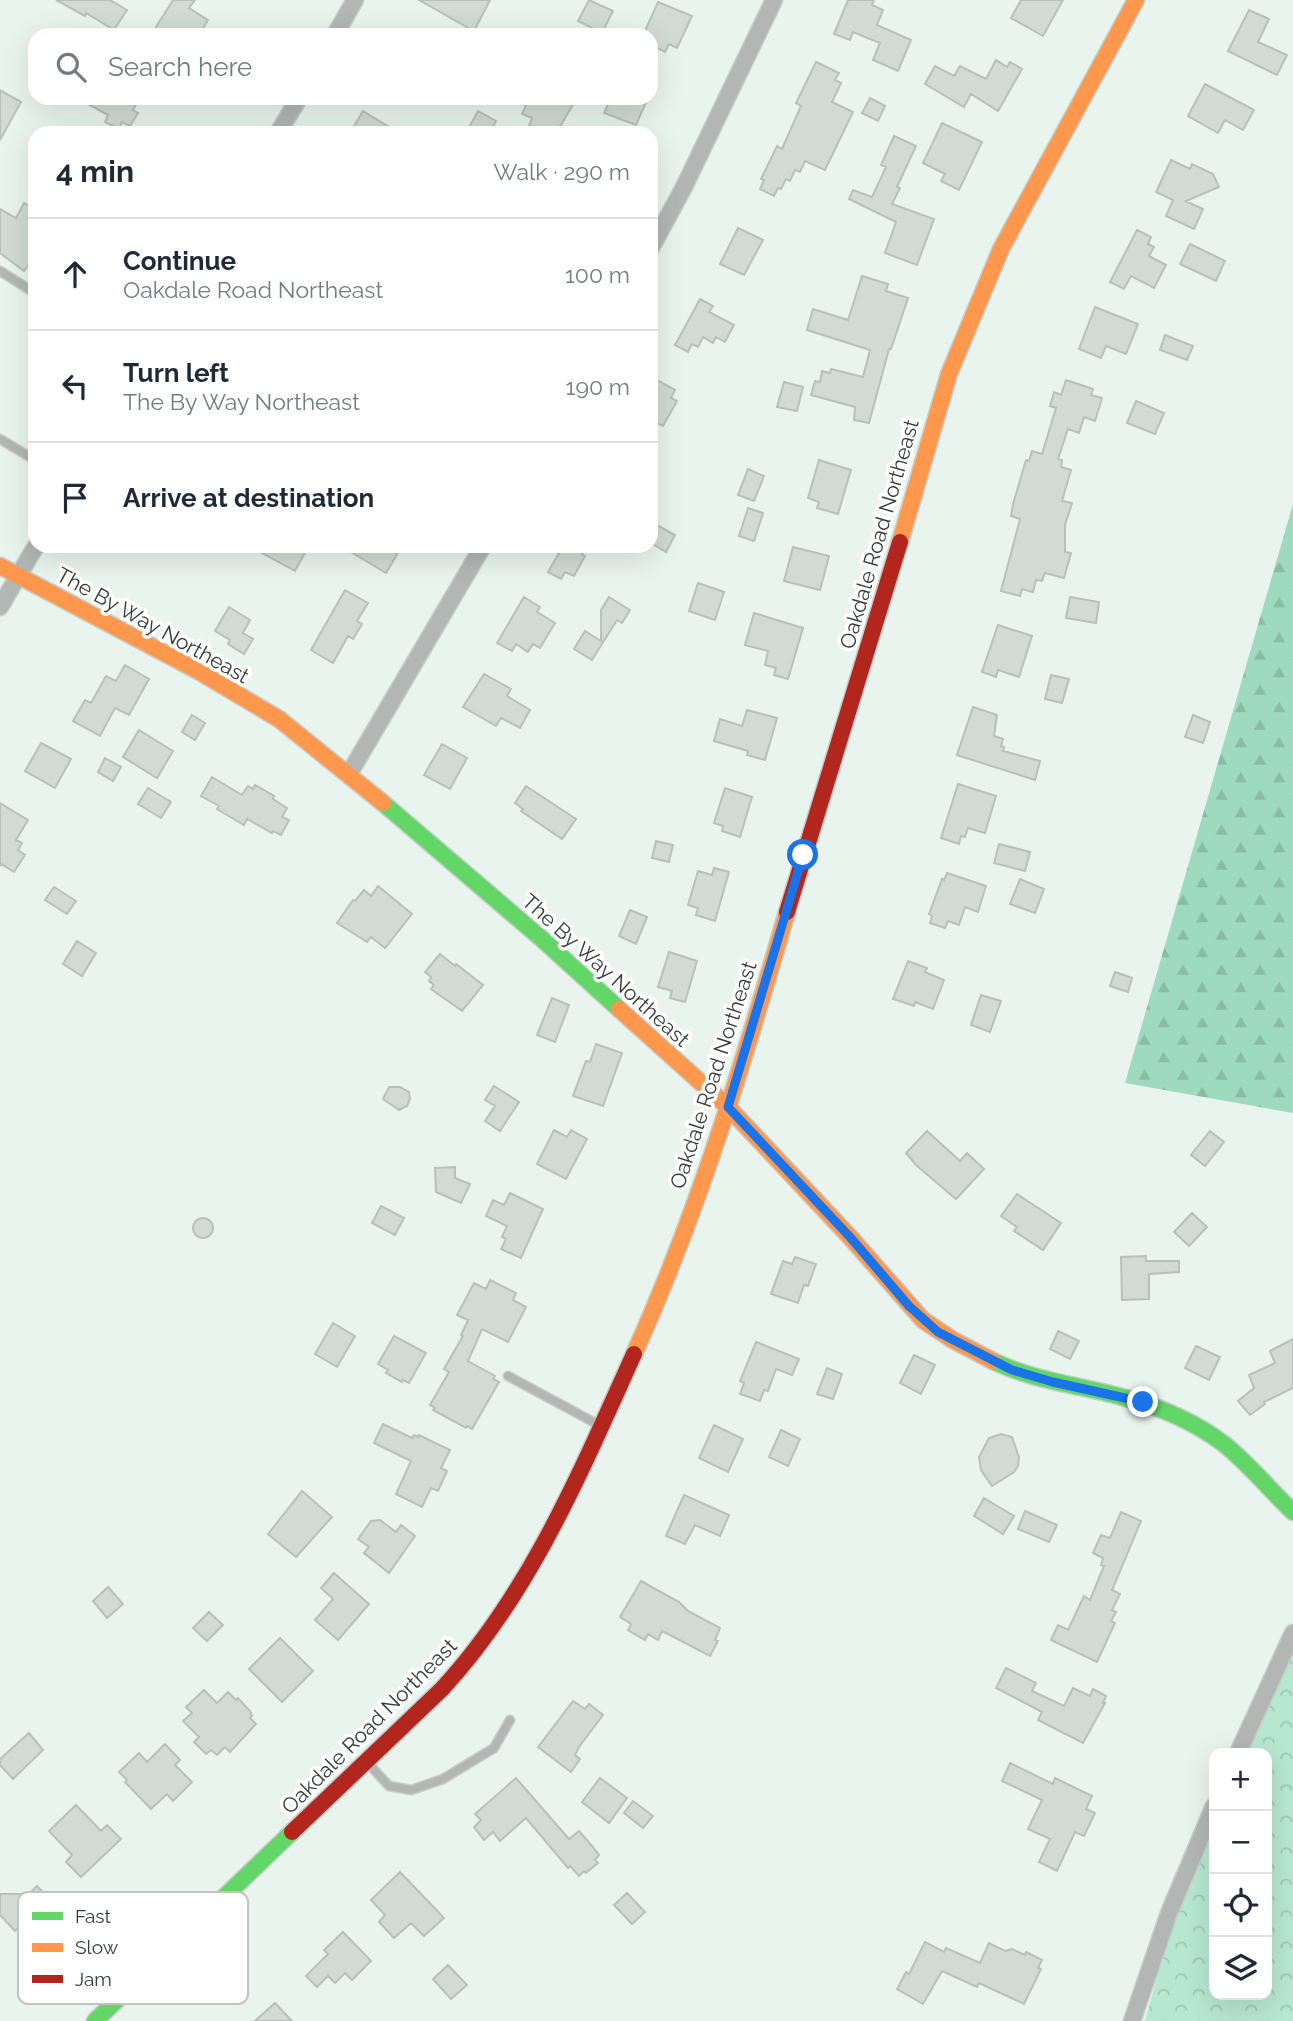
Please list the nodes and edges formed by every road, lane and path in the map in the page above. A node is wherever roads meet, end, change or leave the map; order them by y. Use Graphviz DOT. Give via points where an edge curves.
graph roads {
  1 [pos="355,0"];
  2 [pos="774,0"];
  3 [pos="1136,0"];
  4 [pos="339,28"];
  5 [pos="295,105"];
  6 [pos="282,126"];
  7 [pos="658,235"];
  8 [pos="0,271"];
  9 [pos="28,289"];
  10 [pos="0,439"];
  11 [pos="28,456"];
  12 [pos="32,553"];
  13 [pos="479,553"];
  14 [pos="0,566"];
  15 [pos="19,576"];
  16 [pos="0,607"];
  17 [pos="349,774"];
  18 [pos="728,1107"];
  19 [pos="508,1376"];
  20 [pos="601,1426"];
  21 [pos="1293,1512"];
  22 [pos="1293,1633"];
  23 [pos="510,1720"];
  24 [pos="1240,1748"];
  25 [pos="366,1761"];
  26 [pos="1212,1811"];
  27 [pos="229,1892"];
  28 [pos="113,2004"];
  29 [pos="95,2021"];
  30 [pos="1132,2021"];
  1 -- 4 [label="street"];
  2 -- 7 [label="street"];
  3 -- 18 [label="street, Oakdale Road Northeast" via="1000,249 949,374"];
  5 -- 6 [label="street"];
  8 -- 9 [label="lane"];
  10 -- 11 [label="lane"];
  12 -- 15 [label="street"];
  13 -- 17 [label="street"];
  14 -- 15 [label="street, The By Way Northeast"];
  15 -- 16 [label="street"];
  15 -- 17 [label="street, The By Way Northeast" via="259,707"];
  17 -- 18 [label="street, The By Way Northeast"];
  18 -- 20 [label="street, Oakdale Road Northeast" via="655,1307"];
  18 -- 21 [label="street, The By Way Northeast" via="938,1332 1012,1370 1124,1397 1182,1418 1224,1444"];
  19 -- 20 [label="lane"];
  20 -- 25 [label="street, Oakdale Road Northeast" via="529,1571 497,1620 442,1689"];
  22 -- 24 [label="street"];
  23 -- 25 [label="lane" via="494,1748 443,1779 411,1790 389,1787"];
  25 -- 27 [label="street, Oakdale Road Northeast"];
  26 -- 30 [label="street" via="1169,1913"];
  28 -- 29 [label="street, Oakdale Road Northeast"];
}
